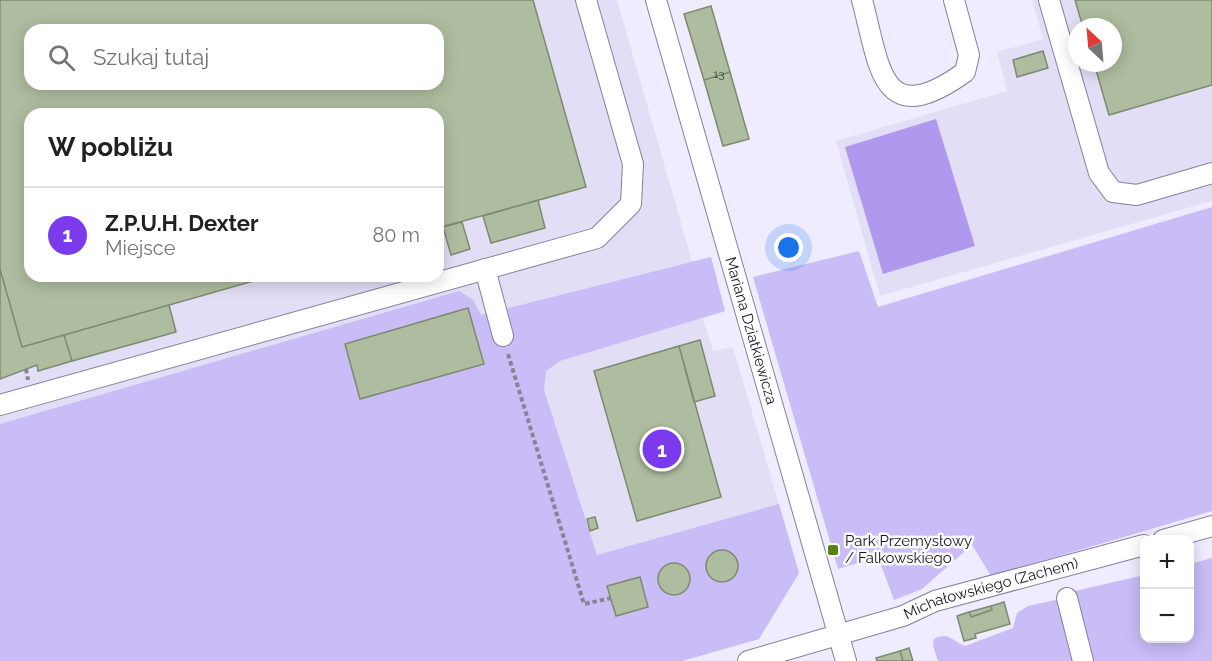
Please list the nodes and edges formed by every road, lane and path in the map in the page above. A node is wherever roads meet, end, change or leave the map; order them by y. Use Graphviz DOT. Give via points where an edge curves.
graph roads {
  1 [pos="586,0"];
  2 [pos="656,0"];
  3 [pos="862,0"];
  4 [pos="954,0"];
  5 [pos="1049,0"];
  6 [pos="1212,173"];
  7 [pos="484,269"];
  8 [pos="444,280"];
  9 [pos="438,282"];
  10 [pos="503,336"];
  11 [pos="26,369"];
  12 [pos="28,381"];
  13 [pos="0,405"];
  14 [pos="1212,526"];
  15 [pos="1180,535"];
  16 [pos="1140,546"];
  17 [pos="611,598"];
  18 [pos="1066,598"];
  19 [pos="838,635"];
  20 [pos="748,661"];
  21 [pos="846,661"];
  22 [pos="1083,661"];
  1 -- 7 [label="street" via="633,164 631,204 597,238"];
  2 -- 19 [label="street, Mariana Dziatkiewicza"];
  3 -- 4 [label="street" via="884,80 900,96 910,98 946,86 965,72 969,55"];
  5 -- 6 [label="street" via="1099,173 1113,192 1137,195"];
  7 -- 8 [label="street"];
  7 -- 10 [label="street"];
  9 -- 13 [label="street"];
  10 -- 17 [label="path" via="584,604"];
  11 -- 12 [label="path"];
  14 -- 15 [label="street"];
  16 -- 19 [label="street, Michałowskiego (Zachem)" via="935,601 919,611"];
  18 -- 22 [label="street"];
  19 -- 20 [label="street, Michałowskiego (Zachem)"];
  19 -- 21 [label="street, Mariana Dziatkiewicza"];
}
